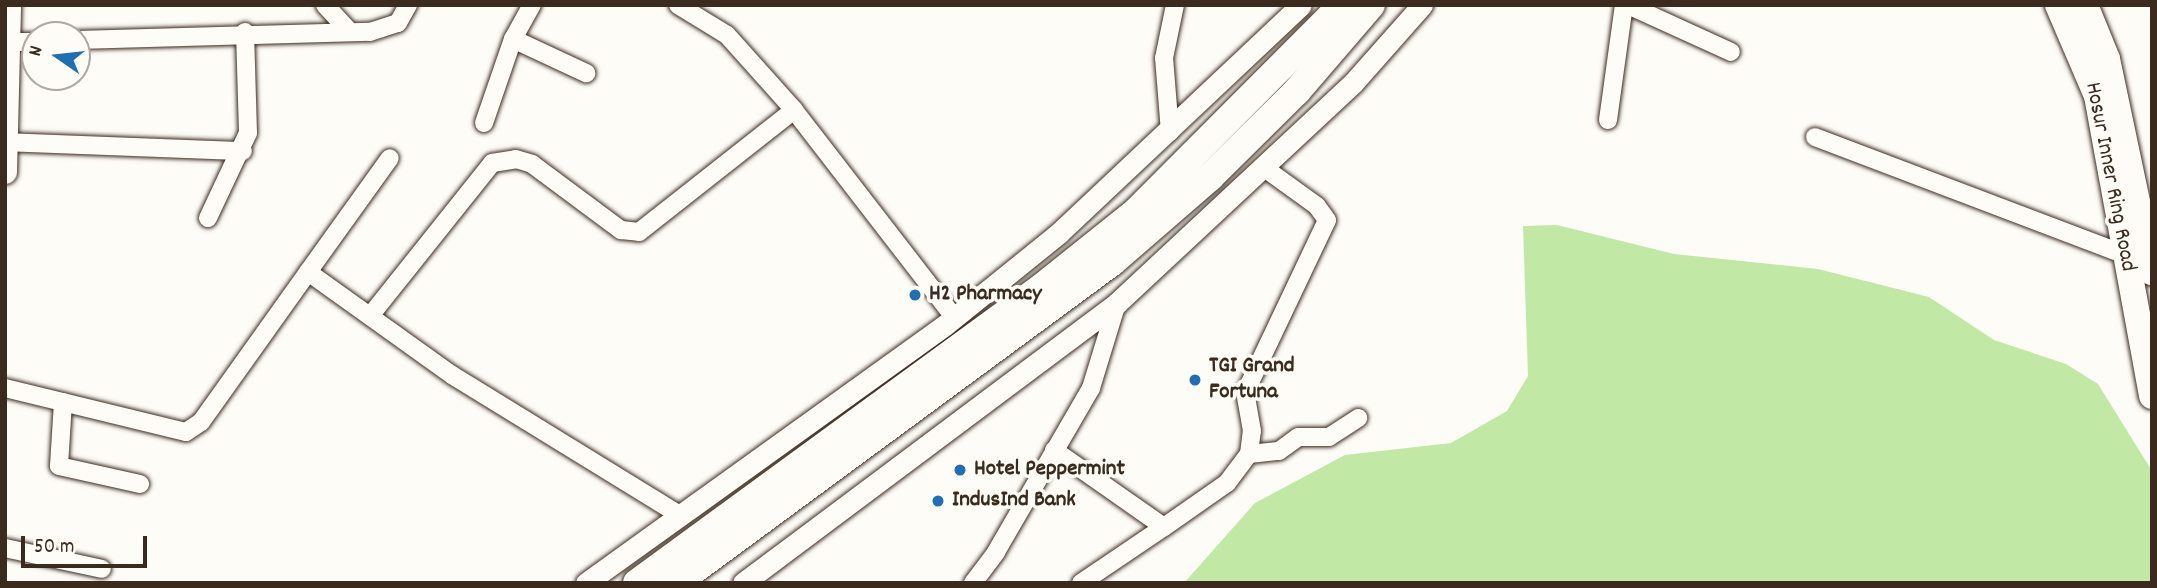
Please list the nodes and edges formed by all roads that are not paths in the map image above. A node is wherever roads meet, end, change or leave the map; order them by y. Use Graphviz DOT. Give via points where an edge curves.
graph roads {
  1 [pos="9,5"];
  2 [pos="324,5"];
  3 [pos="408,5"];
  4 [pos="532,5"];
  5 [pos="678,5"];
  6 [pos="1175,5"];
  7 [pos="1301,5"];
  8 [pos="1342,5"];
  9 [pos="1371,5"];
  10 [pos="1422,5"];
  11 [pos="1626,5"];
  12 [pos="2058,5"];
  13 [pos="2085,5"];
  14 [pos="245,32"];
  15 [pos="350,32"];
  16 [pos="91,39"];
  17 [pos="513,39"];
  18 [pos="7,43"];
  19 [pos="1731,52"];
  20 [pos="586,73"];
  21 [pos="794,110"];
  22 [pos="1608,120"];
  23 [pos="484,123"];
  24 [pos="1170,132"];
  25 [pos="1815,137"];
  26 [pos="6,142"];
  27 [pos="243,151"];
  28 [pos="390,158"];
  29 [pos="1263,167"];
  30 [pos="5,172"];
  31 [pos="208,218"];
  32 [pos="2123,254"];
  33 [pos="308,272"];
  34 [pos="2152,272"];
  35 [pos="1117,303"];
  36 [pos="370,316"];
  37 [pos="954,317"];
  38 [pos="5,388"];
  39 [pos="2152,396"];
  40 [pos="63,402"];
  41 [pos="1358,418"];
  42 [pos="1054,450"];
  43 [pos="1249,454"];
  44 [pos="140,484"];
  45 [pos="680,515"];
  46 [pos="1164,527"];
  47 [pos="5,548"];
  48 [pos="102,569"];
  49 [pos="981,580"];
  50 [pos="586,583"];
  51 [pos="637,583"];
  52 [pos="677,583"];
  53 [pos="743,583"];
  54 [pos="1082,583"];
  1 -- 18 [label="main road"];
  2 -- 15 [label="street"];
  3 -- 15 [label="street" via="390,28"];
  4 -- 17 [label="street"];
  5 -- 21 [label="street" via="727,35"];
  6 -- 24 [label="street" via="1164,58"];
  7 -- 24 [label="street"];
  8 -- 51 [label="highway" via="1137,211 1041,288"];
  9 -- 52 [label="highway" via="1287,101 1112,262"];
  10 -- 29 [label="street" via="1353,83"];
  11 -- 19 [label="street"];
  11 -- 22 [label="street"];
  12 -- 32 [label="main road, Hosur Inner Ring Road" via="2096,96"];
  13 -- 34 [label="main road, Hosur Inner Ring Road" via="2110,72"];
  14 -- 15 [label="street"];
  14 -- 16 [label="street"];
  14 -- 27 [label="street" via="250,111"];
  17 -- 20 [label="street"];
  17 -- 23 [label="street"];
  18 -- 26 [label="main road"];
  21 -- 36 [label="street" via="639,232 621,230 532,164 516,159 492,163"];
  21 -- 37 [label="street"];
  24 -- 37 [label="street" via="1059,233"];
  25 -- 32 [label="street"];
  26 -- 27 [label="street"];
  26 -- 30 [label="main road"];
  27 -- 31 [label="street"];
  28 -- 33 [label="street"];
  29 -- 35 [label="street"];
  29 -- 43 [label="street" via="1317,206 1327,220 1245,393 1252,431"];
  32 -- 39 [label="main road, Hosur Inner Ring Road"];
  33 -- 36 [label="street"];
  33 -- 40 [label="street" via="193,429 186,432"];
  35 -- 42 [label="street" via="1091,388"];
  35 -- 53 [label="street"];
  36 -- 45 [label="street" via="452,375"];
  37 -- 45 [label="street"];
  38 -- 40 [label="street"];
  40 -- 44 [label="street" via="59,466"];
  41 -- 43 [label="street" via="1329,437 1298,438 1279,451"];
  42 -- 46 [label="street"];
  42 -- 49 [label="street"];
  43 -- 46 [label="street" via="1227,483"];
  45 -- 50 [label="street"];
  46 -- 54 [label="street"];
  47 -- 48 [label="street"];
}
